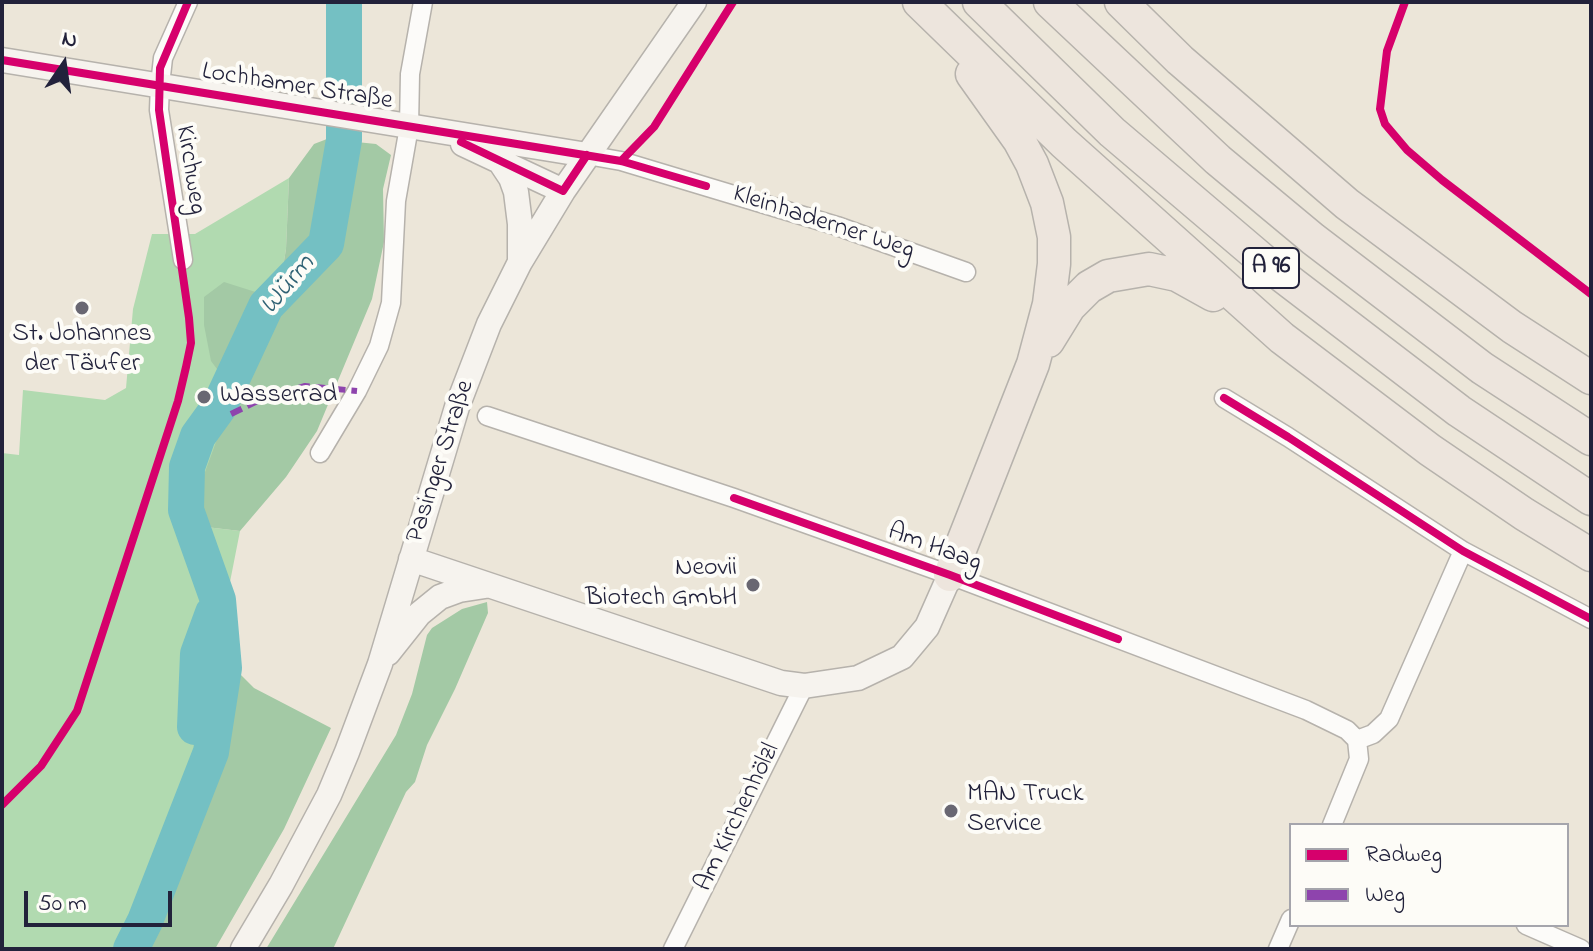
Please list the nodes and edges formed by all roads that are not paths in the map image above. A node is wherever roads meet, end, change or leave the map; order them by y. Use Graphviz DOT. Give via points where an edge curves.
graph roads {
  1 [pos="188,2"];
  2 [pos="423,2"];
  3 [pos="694,2"];
  4 [pos="979,2"];
  5 [pos="1050,2"];
  6 [pos="1121,2"];
  7 [pos="927,10"];
  8 [pos="2,60"];
  9 [pos="160,85"];
  10 [pos="409,127"];
  11 [pos="443,133"];
  12 [pos="587,155"];
  13 [pos="501,163"];
  14 [pos="563,191"];
  15 [pos="183,260"];
  16 [pos="520,262"];
  17 [pos="966,272"];
  18 [pos="1282,338"];
  19 [pos="1033,364"];
  20 [pos="1591,378"];
  21 [pos="1224,398"];
  22 [pos="487,416"];
  23 [pos="1591,439"];
  24 [pos="320,453"];
  25 [pos="1591,499"];
  26 [pos="1463,551"];
  27 [pos="1591,555"];
  28 [pos="411,559"];
  29 [pos="950,575"];
  30 [pos="488,586"];
  31 [pos="1591,619"];
  32 [pos="380,664"];
  33 [pos="804,686"];
  34 [pos="1357,740"];
  35 [pos="1333,823"];
  36 [pos="1289,924"];
  37 [pos="1531,927"];
  38 [pos="243,949"];
  39 [pos="673,949"];
  40 [pos="1278,949"];
  41 [pos="1581,949"];
  1 -- 9 [label="street, Kirchweg" via="163,58"];
  2 -- 10 [label="street" via="410,74"];
  3 -- 12 [label="main road, Pasinger Straße"];
  4 -- 25 [label="highway, A 96" via="1112,132 1272,268 1459,411"];
  5 -- 23 [label="highway, A 96" via="1218,160 1313,239 1482,368"];
  6 -- 20 [label="highway" via="1347,204 1512,327"];
  7 -- 18 [label="highway" via="1064,143"];
  7 -- 19 [label="highway" via="1019,140 1047,203 1054,264"];
  8 -- 9 [label="main road, Lochhamer Straße"];
  9 -- 10 [label="main road, Lochhamer Straße"];
  9 -- 15 [label="street, Kirchweg" via="159,110"];
  10 -- 11 [label="main road, Lochhamer Straße"];
  10 -- 24 [label="street" via="396,201 391,303 379,346"];
  11 -- 12 [label="main road, Lochhamer Straße"];
  11 -- 13 [label="main road, Lochhamer Straße"];
  12 -- 14 [label="main road, Pasinger Straße"];
  12 -- 17 [label="street, Kleinhaderner Weg" via="837,226"];
  13 -- 14 [label="main road, Lochhamer Straße"];
  13 -- 16 [label="main road" via="516,192"];
  14 -- 16 [label="main road, Pasinger Straße"];
  16 -- 28 [label="main road, Pasinger Straße" via="468,378"];
  18 -- 19 [label="highway" via="1177,275 1130,270 1089,287 1069,307"];
  18 -- 27 [label="highway" via="1430,450"];
  19 -- 29 [label="highway"];
  21 -- 26 [label="street"];
  22 -- 29 [label="street, Am Haag"];
  26 -- 31 [label="street"];
  26 -- 34 [label="street" via="1389,719"];
  28 -- 30 [label="main road"];
  28 -- 32 [label="main road, Pasinger Straße"];
  29 -- 33 [label="main road" via="927,627 902,657 858,678"];
  29 -- 34 [label="street, Am Haag" via="1306,710"];
  30 -- 32 [label="main road" via="459,590 431,603"];
  30 -- 33 [label="main road" via="781,683"];
  32 -- 38 [label="main road, Pasinger Straße" via="329,795"];
  33 -- 39 [label="street, Am Kirchenhölzl"];
  34 -- 35 [label="street" via="1359,759"];
  36 -- 40 [label="street"];
  37 -- 41 [label="street"];
}
